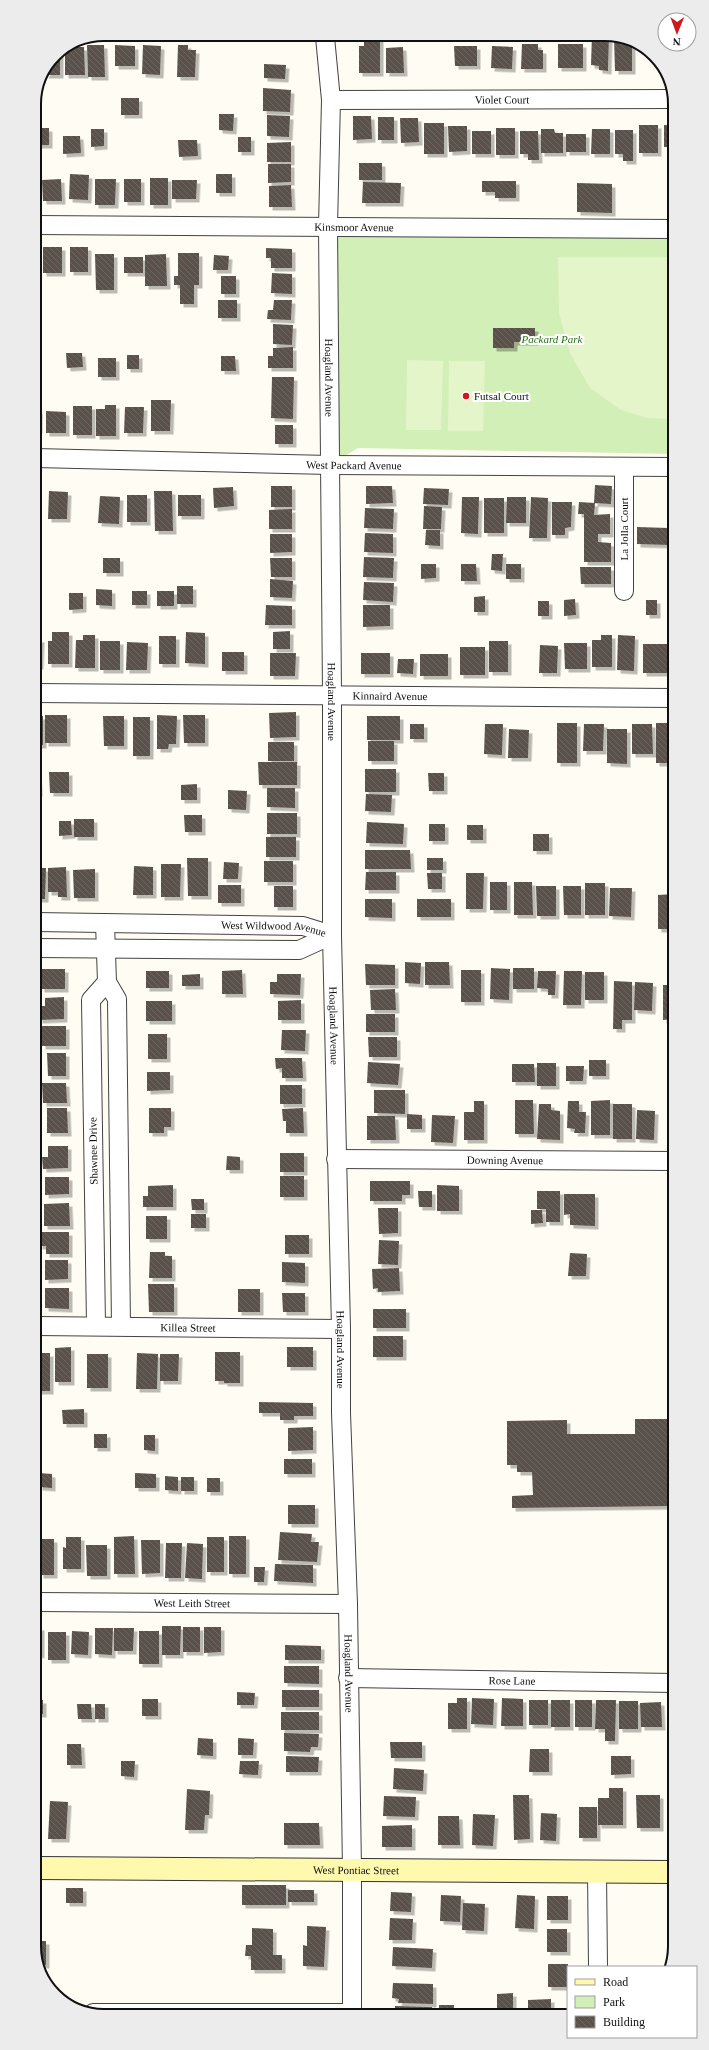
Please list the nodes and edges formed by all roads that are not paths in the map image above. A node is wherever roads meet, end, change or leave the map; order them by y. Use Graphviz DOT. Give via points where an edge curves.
graph roads {
  1 [pos="325,41"];
  2 [pos="667,99"];
  3 [pos="331,100"];
  4 [pos="41,225"];
  5 [pos="328,226"];
  6 [pos="668,229"];
  7 [pos="41,458"];
  8 [pos="330,464"];
  9 [pos="624,467"];
  10 [pos="668,467"];
  11 [pos="624,591"];
  12 [pos="41,694"];
  13 [pos="332,695"];
  14 [pos="668,698"];
  15 [pos="41,922"];
  16 [pos="105,923"];
  17 [pos="332,935"];
  18 [pos="41,948"];
  19 [pos="105,949"];
  20 [pos="107,982"];
  21 [pos="93,1119"];
  22 [pos="118,1119"];
  23 [pos="118,1157"];
  24 [pos="93,1158"];
  25 [pos="336,1159"];
  26 [pos="668,1161"];
  27 [pos="96,1325"];
  28 [pos="41,1326"];
  29 [pos="121,1326"];
  30 [pos="341,1329"];
  31 [pos="41,1602"];
  32 [pos="348,1604"];
  33 [pos="348,1678"];
  34 [pos="668,1683"];
  35 [pos="41,1868"];
  36 [pos="352,1870"];
  37 [pos="597,1872"];
  38 [pos="668,1872"];
  39 [pos="598,1966"];
  40 [pos="352,2009"];
  1 -- 3 [label="street, Hoagland Avenue"];
  2 -- 3 [label="street, Violet Court"];
  3 -- 5 [label="street, Hoagland Avenue"];
  4 -- 5 [label="street, Kinsmoor Avenue"];
  5 -- 6 [label="street, Kinsmoor Avenue"];
  5 -- 8 [label="street, Hoagland Avenue"];
  7 -- 8 [label="street, West Packard Avenue"];
  8 -- 9 [label="street, West Packard Avenue"];
  8 -- 13 [label="street, Hoagland Avenue"];
  9 -- 10 [label="street, West Packard Avenue"];
  9 -- 11 [label="street, La Jolla Court"];
  12 -- 13 [label="street, Kinnaird Avenue"];
  13 -- 14 [label="street, Kinnaird Avenue"];
  13 -- 17 [label="street, Hoagland Avenue"];
  15 -- 16 [label="street, West Wildwood Avenue"];
  16 -- 17 [label="street, West Wildwood Avenue" via="303,926"];
  16 -- 19 [label="street"];
  17 -- 19 [label="street, West Wildwood Avenue" via="300,950"];
  17 -- 25 [label="street, Hoagland Avenue"];
  18 -- 19 [label="street, West Wildwood Avenue"];
  19 -- 20 [label="street"];
  20 -- 21 [label="street, Shawnee Drive" via="91,1000"];
  20 -- 22 [label="street" via="116,1000"];
  21 -- 22 [label="street"];
  21 -- 24 [label="street, Shawnee Drive"];
  22 -- 23 [label="street"];
  23 -- 24 [label="street"];
  23 -- 29 [label="street"];
  24 -- 27 [label="street, Shawnee Drive"];
  25 -- 26 [label="street, Downing Avenue"];
  25 -- 30 [label="street, Hoagland Avenue"];
  27 -- 28 [label="street, Killea Street"];
  27 -- 29 [label="street, Killea Street"];
  29 -- 30 [label="street, Killea Street"];
  30 -- 32 [label="street, Hoagland Avenue" via="341,1413"];
  31 -- 32 [label="street, West Leith Street"];
  32 -- 33 [label="street, Hoagland Avenue"];
  33 -- 34 [label="street, Rose Lane"];
  33 -- 36 [label="street, Hoagland Avenue"];
  35 -- 36 [label="street, West Pontiac Street"];
  36 -- 37 [label="street, West Pontiac Street"];
  36 -- 40 [label="street, Hoagland Avenue"];
  37 -- 38 [label="street, West Pontiac Street"];
  37 -- 39 [label="street"];
}
